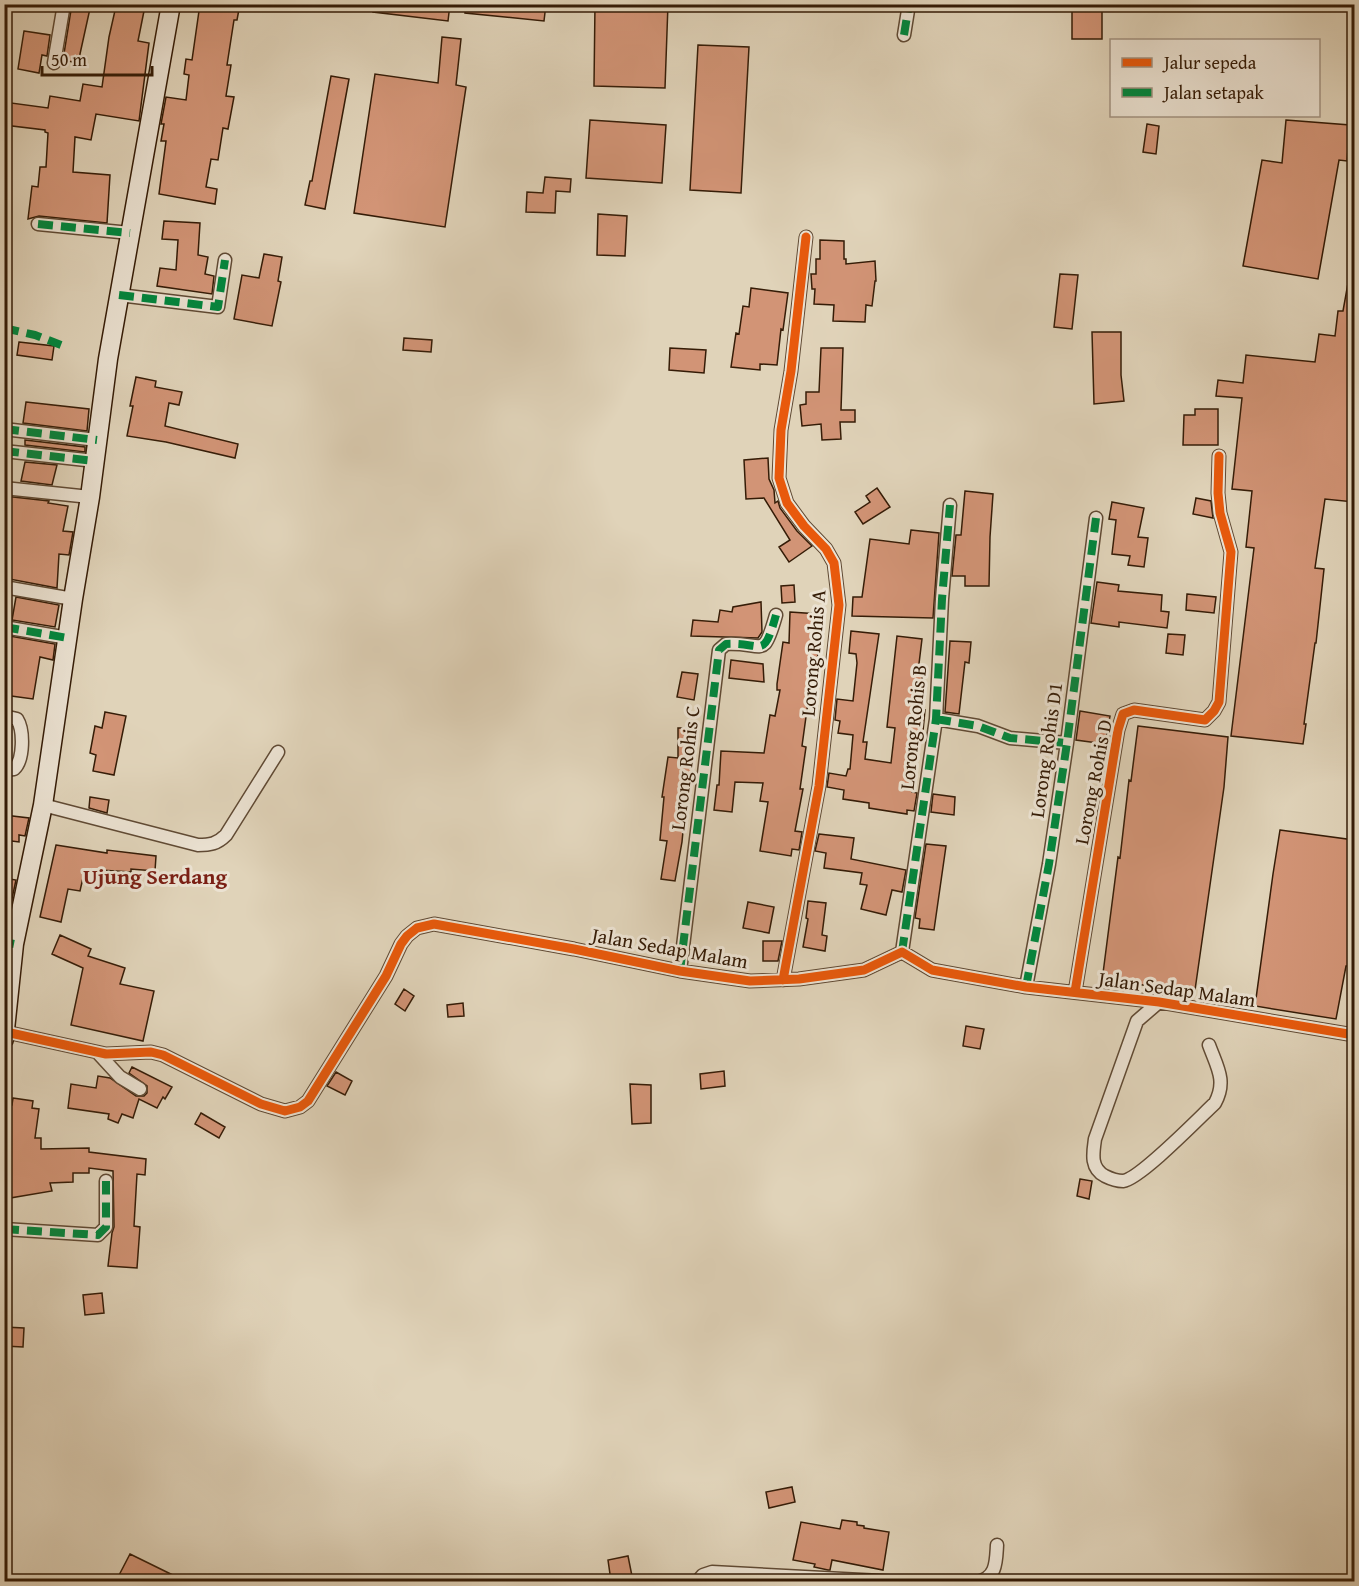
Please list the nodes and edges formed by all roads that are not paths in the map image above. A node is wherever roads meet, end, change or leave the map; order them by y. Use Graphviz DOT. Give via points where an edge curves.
graph roads {
  1 [pos="64,4"];
  2 [pos="171,4"];
  3 [pos="909,4"];
  4 [pos="904,35"];
  5 [pos="54,63"];
  6 [pos="38,225"];
  7 [pos="130,232"];
  8 [pos="806,237"];
  9 [pos="225,260"];
  10 [pos="119,295"];
  11 [pos="4,429"];
  12 [pos="97,440"];
  13 [pos="4,451"];
  14 [pos="1219,456"];
  15 [pos="95,461"];
  16 [pos="4,488"];
  17 [pos="90,497"];
  18 [pos="950,505"];
  19 [pos="1096,519"];
  20 [pos="4,587"];
  21 [pos="73,599"];
  22 [pos="776,615"];
  23 [pos="4,627"];
  24 [pos="68,638"];
  25 [pos="4,716"];
  26 [pos="936,719"];
  27 [pos="1067,743"];
  28 [pos="278,752"];
  29 [pos="4,770"];
  30 [pos="43,805"];
  31 [pos="9,943"];
  32 [pos="902,952"];
  33 [pos="680,971"];
  34 [pos="783,980"];
  35 [pos="7,984"];
  36 [pos="1026,987"];
  37 [pos="1075,992"];
  38 [pos="1159,1002"];
  39 [pos="5,1035"];
  40 [pos="1354,1035"];
  41 [pos="1209,1046"];
  42 [pos="97,1052"];
  43 [pos="140,1089"];
  44 [pos="106,1181"];
  45 [pos="4,1229"];
  46 [pos="997,1545"];
  47 [pos="697,1581"];
  48 [pos="884,1581"];
  49 [pos="900,1581"];
  50 [pos="977,1581"];
  1 -- 5 [label="street"];
  2 -- 7 [label="main road"];
  3 -- 4 [label="street"];
  6 -- 7 [label="street"];
  7 -- 10 [label="main road"];
  8 -- 34 [label="street, Lorong Rohis A" via="781,430 779,478 787,503 834,563 838,605 819,786"];
  9 -- 10 [label="street" via="218,308"];
  10 -- 12 [label="main road"];
  11 -- 12 [label="street"];
  12 -- 15 [label="main road"];
  13 -- 15 [label="street"];
  14 -- 37 [label="street, Lorong Rohis D" via="1220,513 1231,552 1219,702 1205,720 1134,710 1123,714"];
  15 -- 17 [label="main road"];
  16 -- 17 [label="street"];
  17 -- 21 [label="main road"];
  18 -- 26 [label="street, Lorong Rohis B"];
  19 -- 27 [label="street, Lorong Rohis D1"];
  20 -- 21 [label="street"];
  21 -- 24 [label="main road"];
  22 -- 33 [label="street, Lorong Rohis C" via="765,644 726,644 719,650"];
  23 -- 24 [label="street"];
  24 -- 30 [label="main road"];
  25 -- 29 [label="street" via="17,719 22,727 20,762 14,769"];
  26 -- 27 [label="street" via="978,726 1010,738"];
  26 -- 32 [label="street, Lorong Rohis B"];
  27 -- 36 [label="street, Lorong Rohis D1"];
  28 -- 30 [label="street" via="226,835 208,845"];
  30 -- 31 [label="main road"];
  31 -- 35 [label="main road"];
  32 -- 34 [label="street, Jalan Sedap Malam" via="864,970"];
  32 -- 36 [label="street, Jalan Sedap Malam" via="933,970"];
  33 -- 34 [label="street, Jalan Sedap Malam" via="750,981"];
  33 -- 42 [label="street, Jalan Sedap Malam" via="434,924 417,928 401,944 386,976 308,1101 285,1111 261,1104 163,1055"];
  35 -- 39 [label="main road"];
  36 -- 37 [label="street, Jalan Sedap Malam"];
  37 -- 38 [label="street, Jalan Sedap Malam"];
  38 -- 40 [label="street, Jalan Sedap Malam"];
  38 -- 41 [label="street" via="1137,1021 1095,1139 1094,1166 1100,1173 1116,1179 1129,1178 1148,1166 1215,1103 1221,1080"];
  39 -- 42 [label="street"];
  42 -- 43 [label="street" via="120,1077"];
  44 -- 45 [label="street" via="106,1227 98,1234"];
  46 -- 50 [label="street" via="993,1574"];
  47 -- 48 [label="street" via="712,1572"];
  48 -- 49 [label="street"];
}
